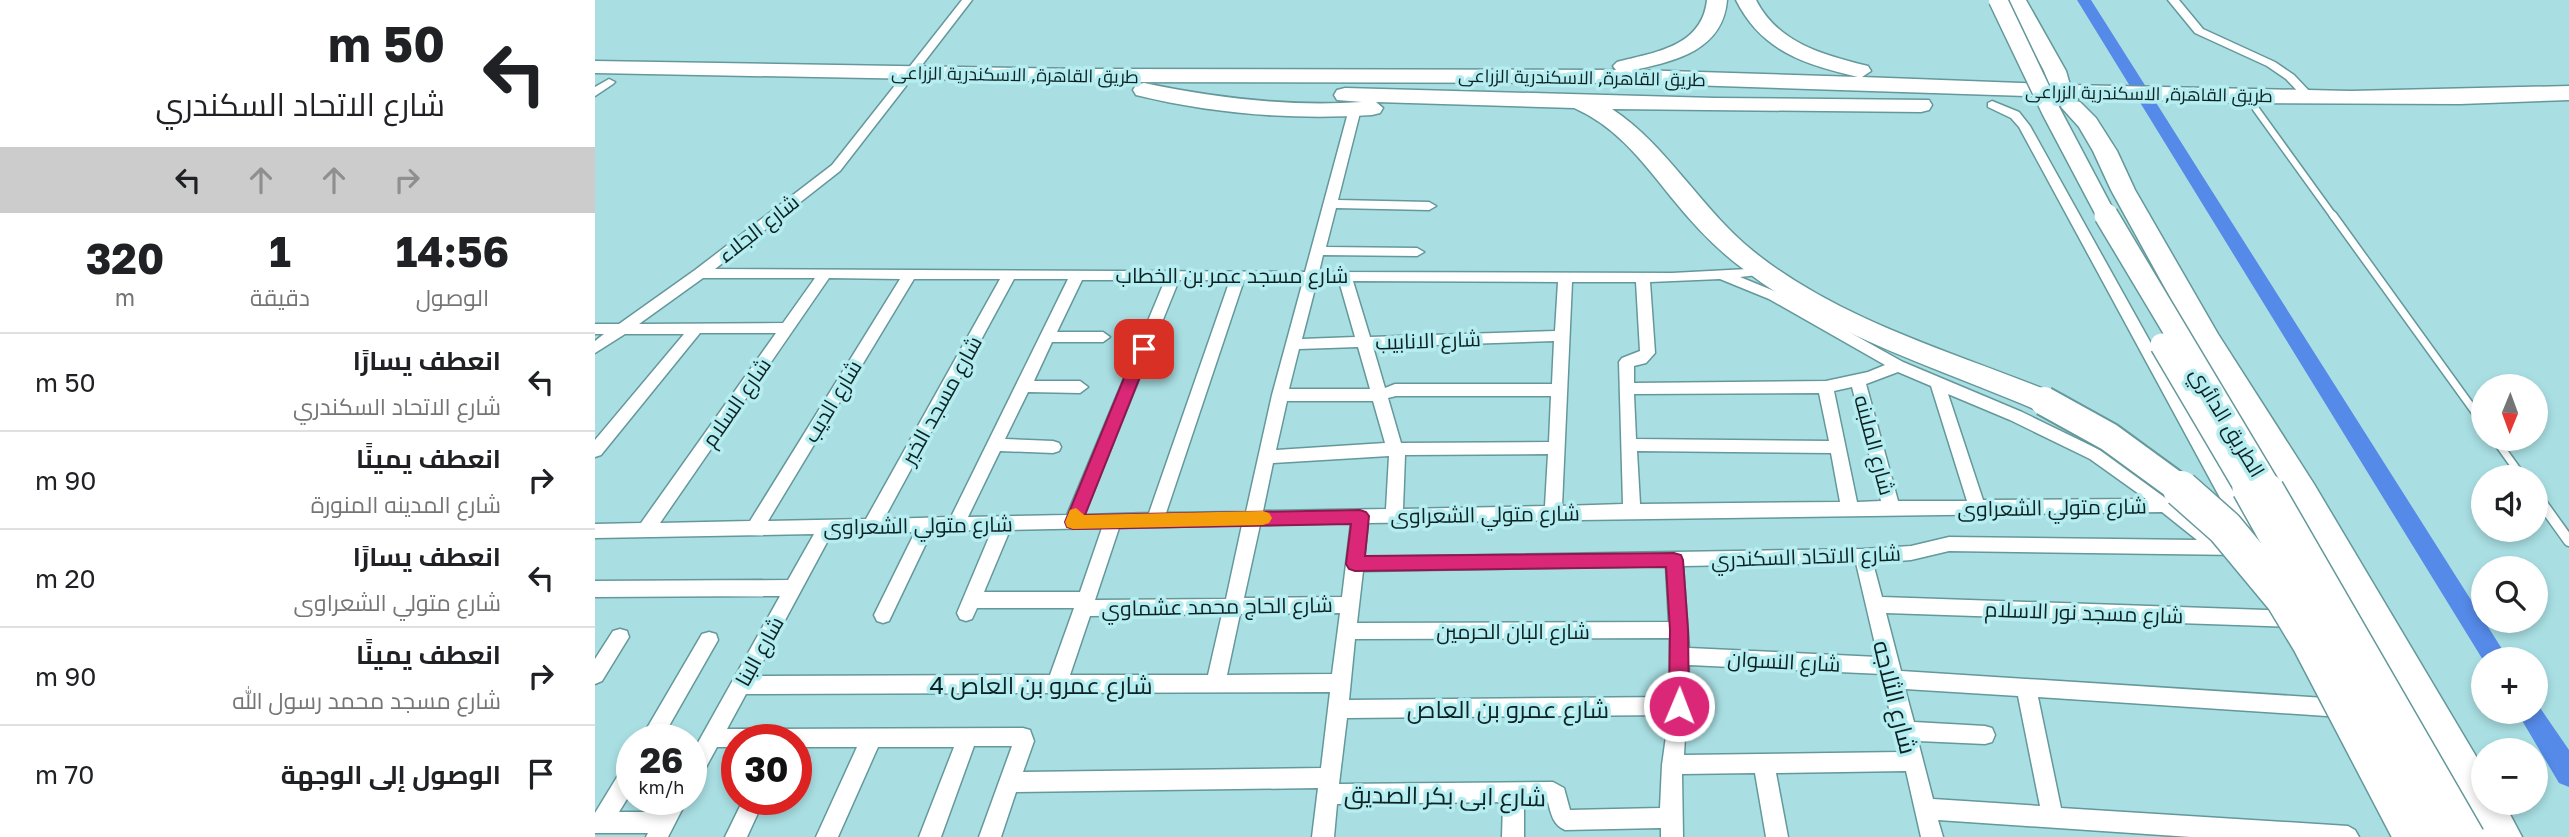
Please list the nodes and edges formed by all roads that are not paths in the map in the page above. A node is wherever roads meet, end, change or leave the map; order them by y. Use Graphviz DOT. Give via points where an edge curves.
graph roads {
  1 [pos="967,0"];
  2 [pos="1717,0"];
  3 [pos="1746,0"];
  4 [pos="1983,0"];
  5 [pos="1998,0"];
  6 [pos="2017,0"];
  7 [pos="2173,0"];
  8 [pos="1558,75"];
  9 [pos="906,79"];
  10 [pos="598,81"];
  11 [pos="1146,83"];
  12 [pos="1960,88"];
  13 [pos="2569,93"];
  14 [pos="2308,96"];
  15 [pos="1461,98"];
  16 [pos="2071,100"];
  17 [pos="1575,101"];
  18 [pos="1992,105"];
  19 [pos="2248,105"];
  20 [pos="1355,109"];
  21 [pos="2569,114"];
  22 [pos="1330,204"];
  23 [pos="1429,206"];
  24 [pos="1318,251"];
  25 [pos="1417,252"];
  26 [pos="1762,271"];
  27 [pos="700,273"];
  28 [pos="825,274"];
  29 [pos="910,274"];
  30 [pos="1010,274"];
  31 [pos="1078,274"];
  32 [pos="1174,275"];
  33 [pos="1239,275"];
  34 [pos="1311,276"];
  35 [pos="1345,276"];
  36 [pos="1724,276"];
  37 [pos="1565,277"];
  38 [pos="1643,277"];
  39 [pos="787,328"];
  40 [pos="595,329"];
  41 [pos="696,329"];
  42 [pos="619,330"];
  43 [pos="1562,336"];
  44 [pos="1048,337"];
  45 [pos="1103,337"];
  46 [pos="1365,342"];
  47 [pos="1294,344"];
  48 [pos="595,348"];
  49 [pos="1898,366"];
  50 [pos="1858,381"];
  51 [pos="1938,385"];
  52 [pos="1024,386"];
  53 [pos="1080,387"];
  54 [pos="1826,387"];
  55 [pos="1626,389"];
  56 [pos="1559,390"];
  57 [pos="1280,395"];
  58 [pos="1380,395"];
  59 [pos="2471,407"];
  60 [pos="1629,445"];
  61 [pos="995,446"];
  62 [pos="1053,447"];
  63 [pos="1837,447"];
  64 [pos="1556,448"];
  65 [pos="1395,449"];
  66 [pos="595,451"];
  67 [pos="1266,457"];
  68 [pos="2166,505"];
  69 [pos="1977,507"];
  70 [pos="1891,508"];
  71 [pos="1850,509"];
  72 [pos="1632,511"];
  73 [pos="2548,512"];
  74 [pos="1553,513"];
  75 [pos="1360,516"];
  76 [pos="1394,516"];
  77 [pos="1253,519"];
  78 [pos="1155,520"];
  79 [pos="1113,521"];
  80 [pos="1073,522"];
  81 [pos="1004,523"];
  82 [pos="956,524"];
  83 [pos="927,525"];
  84 [pos="871,526"];
  85 [pos="827,527"];
  86 [pos="755,528"];
  87 [pos="646,530"];
  88 [pos="595,531"];
  89 [pos="2569,541"];
  90 [pos="2217,547"];
  91 [pos="2256,548"];
  92 [pos="1863,556"];
  93 [pos="1674,560"];
  94 [pos="1355,564"];
  95 [pos="793,588"];
  96 [pos="595,589"];
  97 [pos="1084,604"];
  98 [pos="1351,604"];
  99 [pos="1874,605"];
  100 [pos="1234,606"];
  101 [pos="883,615"];
  102 [pos="2293,619"];
  103 [pos="1679,630"];
  104 [pos="1348,631"];
  105 [pos="620,637"];
  106 [pos="709,640"];
  107 [pos="1680,656"];
  108 [pos="1890,673"];
  109 [pos="595,674"];
  110 [pos="1216,683"];
  111 [pos="1341,683"];
  112 [pos="1057,684"];
  113 [pos="740,685"];
  114 [pos="2026,688"];
  115 [pos="1679,706"];
  116 [pos="2341,708"];
  117 [pos="1338,709"];
  118 [pos="659,724"];
  119 [pos="1904,731"];
  120 [pos="1985,735"];
  121 [pos="872,737"];
  122 [pos="968,737"];
  123 [pos="711,738"];
  124 [pos="721,738"];
  125 [pos="812,738"];
  126 [pos="707,745"];
  127 [pos="1912,761"];
  128 [pos="1764,764"];
  129 [pos="1672,765"];
  130 [pos="1010,782"];
  131 [pos="1329,786"];
  132 [pos="1514,793"];
  133 [pos="616,795"];
  134 [pos="1925,809"];
  135 [pos="747,815"];
  136 [pos="2053,817"];
  137 [pos="598,823"];
  138 [pos="1671,827"];
  139 [pos="661,829"];
  140 [pos="736,837"];
  141 [pos="827,837"];
  142 [pos="930,837"];
  143 [pos="990,837"];
  144 [pos="1323,837"];
  145 [pos="1513,837"];
  146 [pos="1777,837"];
  147 [pos="1932,837"];
  148 [pos="2348,837"];
  149 [pos="2407,837"];
  150 [pos="2412,837"];
  151 [pos="2442,837"];
  152 [pos="2470,837"];
  153 [pos="2502,837"];
  1 -- 9 [label="street, شارع الجلاء"];
  2 -- 8 [label="highway" via="1714,22 1687,46 1666,56"];
  3 -- 12 [label="highway" via="1761,25 1802,53 1863,72"];
  4 -- 151 [label="main road, الطريق الدائري, bridge" via="2078,196"];
  5 -- 152 [label="main road, الطريق الدائري, bridge" via="2113,228"];
  6 -- 16 [label="highway"];
  7 -- 14 [label="street" via="2199,31 2277,68"];
  8 -- 11 [label="highway, طريق القاهرة, الاسكندرية الزراعى"];
  8 -- 12 [label="highway, طريق القاهرة, الاسكندرية الزراعى"];
  9 -- 10 [label="highway, طريق القاهرة, الاسكندرية الزراعى"];
  9 -- 11 [label="highway, طريق القاهرة, الاسكندرية الزراعى"];
  9 -- 27 [label="street, شارع الجلاء" via="836,168"];
  11 -- 15 [label="highway, طريق القاهرة, الاسكندرية الزراعى"];
  11 -- 20 [label="highway" via="1270,110"];
  12 -- 16 [label="highway, طريق القاهرة, الاسكندرية الزراعى"];
  13 -- 14 [label="highway, طريق القاهرة, الاسكندرية الزراعى"];
  14 -- 19 [label="highway, طريق القاهرة, الاسكندرية الزراعى"];
  15 -- 17 [label="highway, طريق القاهرة, الاسكندرية الزراعى"];
  15 -- 20 [label="highway"];
  16 -- 18 [label="highway, طريق القاهرة, الاسكندرية الزراعى"];
  16 -- 19 [label="highway, طريق القاهرة, الاسكندرية الزراعى"];
  16 -- 153 [label="highway" via="2105,151 2245,401"];
  17 -- 18 [label="highway, طريق القاهرة, الاسكندرية الزراعى"];
  17 -- 26 [label="highway" via="1607,115 1646,149 1704,219"];
  18 -- 91 [label="street" via="2015,115 2024,126"];
  19 -- 21 [label="highway, طريق القاهرة, الاسكندرية الزراعى"];
  19 -- 59 [label="lane"];
  20 -- 22 [label="street"];
  22 -- 23 [label="street"];
  22 -- 24 [label="street"];
  24 -- 25 [label="street"];
  24 -- 34 [label="street"];
  26 -- 36 [label="street, شارع مسجد عمر بن الخطاب"];
  26 -- 150 [label="highway, bridge" via="1848,321 2044,401 2147,461 2205,508 2275,586 2306,635"];
  27 -- 28 [label="street, شارع مسجد عمر بن الخطاب"];
  27 -- 42 [label="street, شارع الجلاء"];
  28 -- 29 [label="street, شارع مسجد عمر بن الخطاب"];
  28 -- 39 [label="street, شارع السلام"];
  29 -- 30 [label="street, شارع مسجد عمر بن الخطاب"];
  29 -- 86 [label="street, شارع الديب"];
  30 -- 31 [label="street, شارع مسجد عمر بن الخطاب"];
  30 -- 84 [label="street, شارع مسجد الخير"];
  31 -- 32 [label="street, شارع مسجد عمر بن الخطاب"];
  31 -- 44 [label="street"];
  32 -- 33 [label="street, شارع مسجد عمر بن الخطاب"];
  32 -- 80 [label="street"];
  33 -- 34 [label="street, شارع مسجد عمر بن الخطاب"];
  33 -- 78 [label="street"];
  34 -- 35 [label="street, شارع مسجد عمر بن الخطاب"];
  34 -- 47 [label="street"];
  35 -- 37 [label="street, شارع مسجد عمر بن الخطاب"];
  35 -- 46 [label="street"];
  36 -- 38 [label="street, شارع مسجد عمر بن الخطاب"];
  36 -- 49 [label="street" via="1774,296"];
  37 -- 38 [label="street, شارع مسجد عمر بن الخطاب"];
  37 -- 43 [label="street"];
  38 -- 55 [label="street" via="1648,353 1627,362"];
  39 -- 41 [label="street"];
  39 -- 87 [label="street, شارع السلام"];
  40 -- 42 [label="street"];
  41 -- 42 [label="street"];
  41 -- 66 [label="street"];
  42 -- 48 [label="street, شارع الجلاء"];
  43 -- 46 [label="street, شارع الانابيب"];
  43 -- 56 [label="street"];
  44 -- 45 [label="street"];
  44 -- 52 [label="street"];
  46 -- 47 [label="street, شارع الانابيب"];
  46 -- 58 [label="street"];
  47 -- 57 [label="street"];
  49 -- 50 [label="street"];
  49 -- 51 [label="street"];
  50 -- 54 [label="street"];
  50 -- 70 [label="street, شارع الملبنه"];
  51 -- 68 [label="street" via="2096,454"];
  51 -- 69 [label="street"];
  52 -- 53 [label="street"];
  52 -- 61 [label="street"];
  54 -- 55 [label="street"];
  54 -- 63 [label="street"];
  55 -- 60 [label="street"];
  56 -- 58 [label="street" via="1395,390"];
  56 -- 64 [label="street"];
  57 -- 58 [label="street"];
  57 -- 67 [label="street"];
  58 -- 65 [label="street"];
  60 -- 63 [label="street"];
  60 -- 72 [label="street"];
  61 -- 62 [label="street"];
  61 -- 82 [label="street"];
  63 -- 71 [label="street"];
  64 -- 65 [label="street"];
  64 -- 74 [label="street"];
  65 -- 67 [label="street"];
  65 -- 76 [label="street"];
  67 -- 77 [label="street"];
  68 -- 69 [label="street, شارع متولي الشعراوى"];
  68 -- 90 [label="street"];
  69 -- 70 [label="street, شارع متولي الشعراوى"];
  70 -- 71 [label="street, شارع متولي الشعراوى"];
  71 -- 72 [label="street, شارع متولي الشعراوى"];
  72 -- 74 [label="street, شارع متولي الشعراوى"];
  73 -- 89 [label="lane"];
  74 -- 76 [label="street, شارع متولي الشعراوى"];
  75 -- 76 [label="street, شارع متولي الشعراوى"];
  75 -- 77 [label="street, شارع متولي الشعراوى"];
  75 -- 94 [label="street"];
  77 -- 78 [label="street, شارع متولي الشعراوى"];
  77 -- 100 [label="street"];
  78 -- 79 [label="street, شارع متولي الشعراوى"];
  79 -- 80 [label="street, شارع متولي الشعراوى"];
  79 -- 97 [label="street"];
  80 -- 81 [label="street, شارع متولي الشعراوى"];
  81 -- 82 [label="street, شارع متولي الشعراوى"];
  81 -- 97 [label="street, شارع الحاج محمد عشماوي" via="969,606"];
  82 -- 83 [label="street, شارع متولي الشعراوى"];
  83 -- 84 [label="street, شارع متولي الشعراوى"];
  83 -- 101 [label="street"];
  84 -- 85 [label="street, شارع متولي الشعراوى"];
  85 -- 86 [label="street, شارع متولي الشعراوى"];
  85 -- 95 [label="street, شارع البنا"];
  86 -- 87 [label="street, شارع متولي الشعراوى"];
  87 -- 88 [label="street, شارع متولي الشعراوى"];
  90 -- 91 [label="street, شارع الاتحاد السكندري"];
  90 -- 92 [label="street, شارع الاتحاد السكندري" via="1949,544 1911,553"];
  91 -- 102 [label="street"];
  92 -- 93 [label="street, شارع الاتحاد السكندري"];
  92 -- 99 [label="street, شارع الثلاجه"];
  93 -- 94 [label="street, شارع الاتحاد السكندري"];
  93 -- 103 [label="street"];
  94 -- 98 [label="street"];
  95 -- 96 [label="street"];
  95 -- 113 [label="street, شارع البنا"];
  97 -- 100 [label="street, شارع الحاج محمد عشماوي"];
  97 -- 112 [label="street"];
  98 -- 100 [label="street, شارع الحاج محمد عشماوي"];
  98 -- 104 [label="street"];
  99 -- 102 [label="street, شارع مسجد نور الاسلام"];
  99 -- 108 [label="street, شارع الثلاجه"];
  100 -- 110 [label="street"];
  102 -- 116 [label="street"];
  103 -- 104 [label="street, شارع البان الحرمين"];
  103 -- 107 [label="street"];
  104 -- 111 [label="street"];
  105 -- 109 [label="street"];
  106 -- 118 [label="street"];
  107 -- 108 [label="street, شارع النسوان"];
  107 -- 115 [label="street"];
  108 -- 114 [label="street, شارع النسوان"];
  108 -- 119 [label="street, شارع الثلاجه"];
  110 -- 111 [label="street, شارع عمرو بن العاص 4"];
  110 -- 112 [label="street, شارع عمرو بن العاص 4"];
  111 -- 117 [label="street"];
  112 -- 113 [label="street, شارع عمرو بن العاص 4"];
  113 -- 123 [label="street, شارع البنا"];
  114 -- 116 [label="street, شارع النسوان"];
  114 -- 136 [label="street"];
  115 -- 117 [label="street, شارع عمرو بن العاص"];
  115 -- 129 [label="street"];
  116 -- 149 [label="street"];
  117 -- 131 [label="street"];
  119 -- 120 [label="street"];
  119 -- 127 [label="street, شارع الثلاجه"];
  121 -- 122 [label="street"];
  121 -- 125 [label="street"];
  121 -- 141 [label="street"];
  122 -- 130 [label="street" via="1023,737"];
  122 -- 142 [label="street"];
  123 -- 124 [label="street"];
  123 -- 126 [label="street, شارع البنا"];
  127 -- 128 [label="street"];
  127 -- 134 [label="street, شارع الثلاجه"];
  128 -- 129 [label="street"];
  128 -- 146 [label="street"];
  129 -- 138 [label="street"];
  130 -- 131 [label="street, شارع ابى بكر الصديق"];
  130 -- 143 [label="street"];
  131 -- 132 [label="street, شارع ابى بكر الصديق"];
  131 -- 144 [label="street"];
  132 -- 138 [label="street, شارع ابى بكر الصديق" via="1555,793 1562,817 1568,820"];
  132 -- 145 [label="street"];
  133 -- 137 [label="street"];
  134 -- 136 [label="street"];
  134 -- 147 [label="street, شارع الثلاجه"];
  135 -- 140 [label="street"];
  136 -- 148 [label="street"];
  137 -- 139 [label="street"];
}
